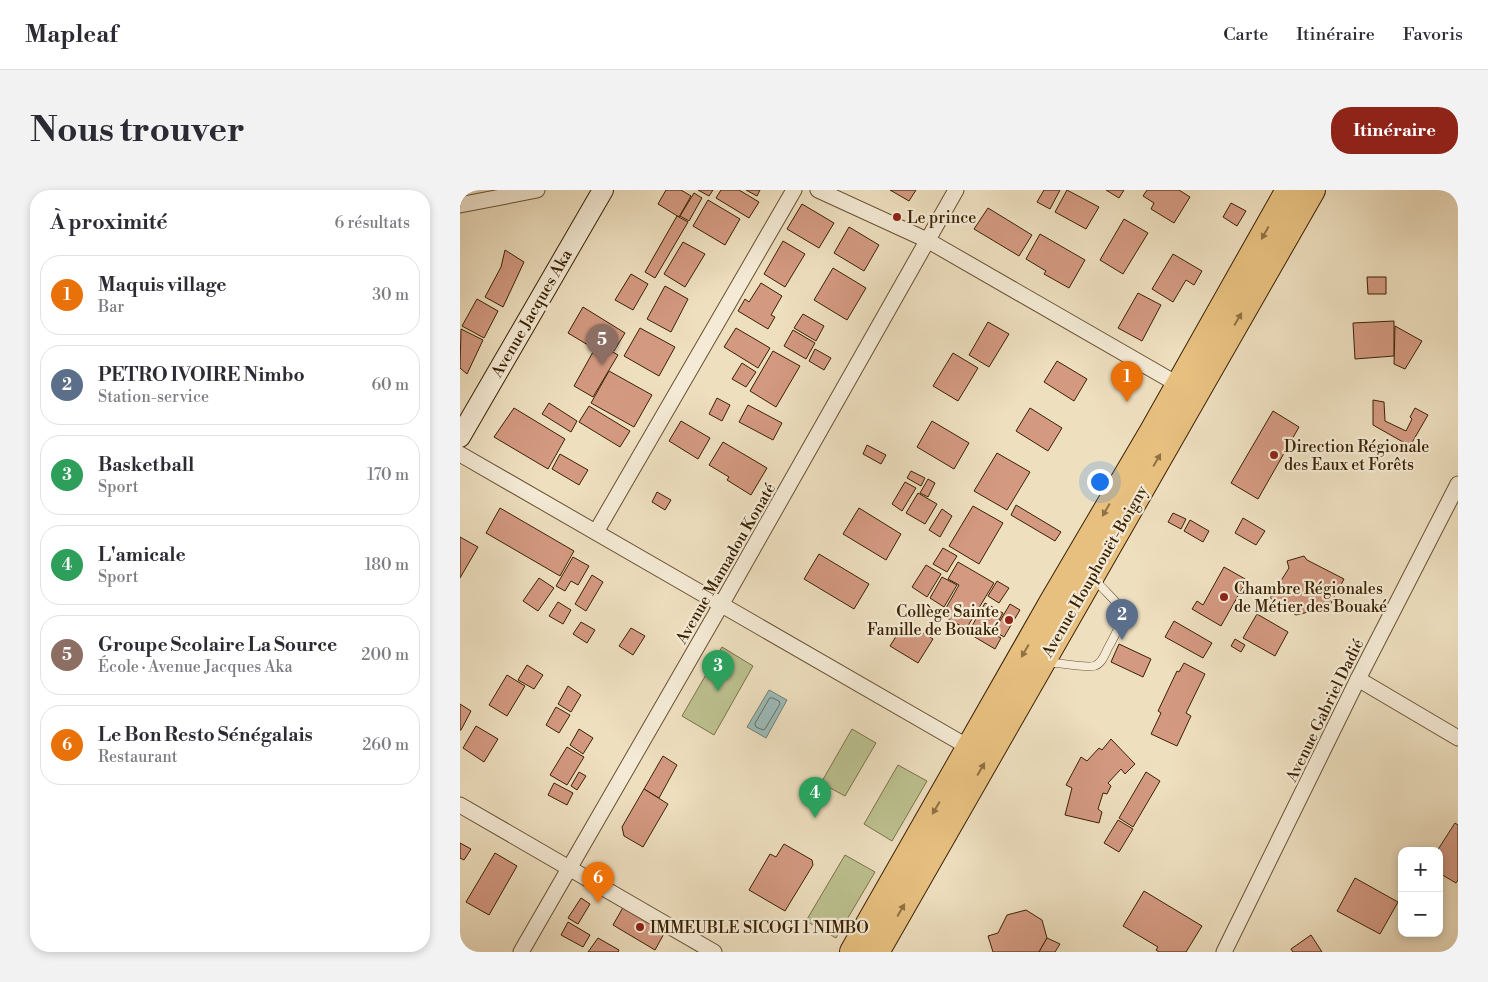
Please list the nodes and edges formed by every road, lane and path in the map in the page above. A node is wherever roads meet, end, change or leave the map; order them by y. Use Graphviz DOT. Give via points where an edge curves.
graph roads {
  1 [pos="537,190"];
  2 [pos="602,190"];
  3 [pos="794,190"];
  4 [pos="818,190"];
  5 [pos="956,190"];
  6 [pos="1289,190"];
  7 [pos="1312,190"];
  8 [pos="460,205"];
  9 [pos="927,240"];
  10 [pos="1179,385"];
  11 [pos="460,437"];
  12 [pos="460,454"];
  13 [pos="1458,484"];
  14 [pos="596,532"];
  15 [pos="1091,576"];
  16 [pos="722,605"];
  17 [pos="1043,661"];
  18 [pos="1358,679"];
  19 [pos="1458,738"];
  20 [pos="970,748"];
  21 [pos="460,805"];
  22 [pos="569,868"];
  23 [pos="708,950"];
  24 [pos="521,952"];
  25 [pos="853,952"];
  26 [pos="876,952"];
  27 [pos="1224,952"];
  1 -- 8 [label="street"];
  2 -- 11 [label="street, Avenue Jacques Aka"];
  3 -- 14 [label="street"];
  4 -- 9 [label="street"];
  5 -- 9 [label="street, Avenue Mamadou Konaté"];
  6 -- 10 [label="highway, Avenue Houphouët-Boigny, one-way"];
  15 -- 7 [label="highway, Avenue Houphouët-Boigny, one-way"];
  9 -- 10 [label="street"];
  9 -- 16 [label="street, Avenue Mamadou Konaté"];
  10 -- 20 [label="highway, Avenue Houphouët-Boigny, one-way"];
  12 -- 14 [label="street"];
  13 -- 18 [label="street, Avenue Gabriel Dadié"];
  14 -- 16 [label="street"];
  15 -- 17 [label="highway, Avenue Houphouët-Boigny"];
  15 -- 17 [label="lane" via="1122,610 1123,618 1100,663 1093,666"];
  16 -- 20 [label="street"];
  16 -- 22 [label="street, Avenue Mamadou Konaté"];
  26 -- 17 [label="highway, Avenue Houphouët-Boigny, one-way"];
  18 -- 19 [label="street"];
  18 -- 27 [label="street, Avenue Gabriel Dadié"];
  20 -- 25 [label="highway, Avenue Houphouët-Boigny, one-way"];
  21 -- 22 [label="street"];
  22 -- 23 [label="street"];
  22 -- 24 [label="street, Avenue Mamadou Konaté"];
}
